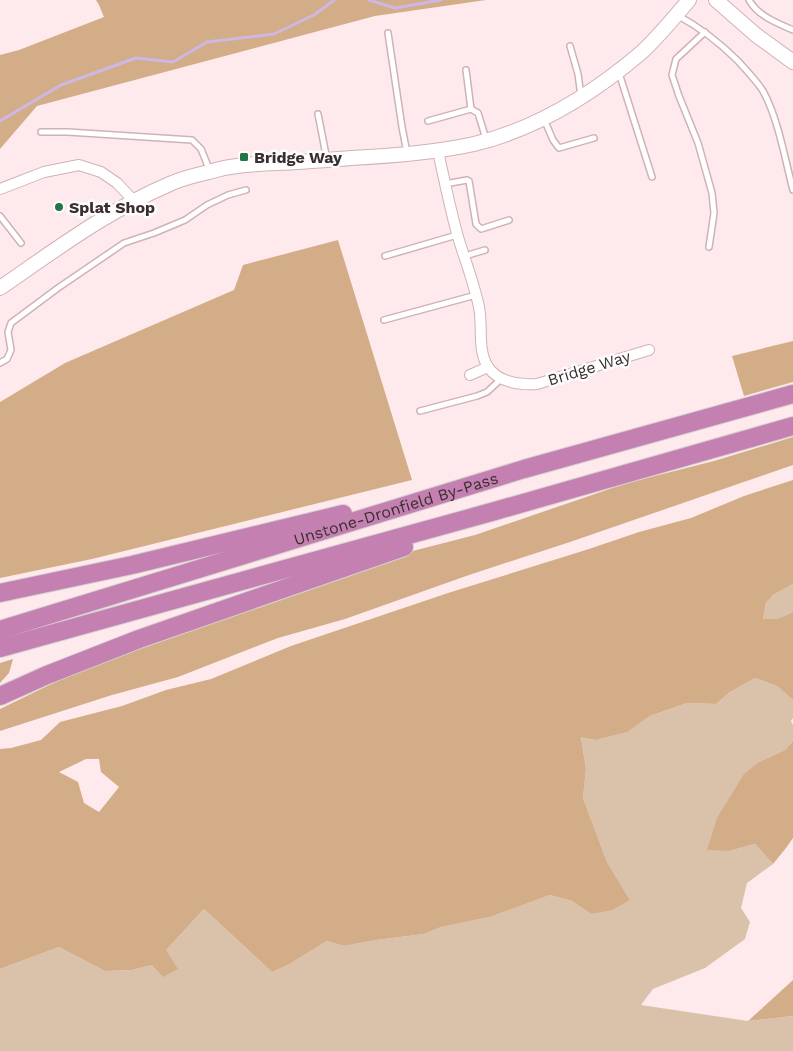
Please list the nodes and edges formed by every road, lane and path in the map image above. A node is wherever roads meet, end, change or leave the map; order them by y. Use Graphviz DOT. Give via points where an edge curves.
graph roads {
  1 [pos="689,0"];
  2 [pos="716,0"];
  3 [pos="750,0"];
  4 [pos="676,15"];
  5 [pos="793,30"];
  6 [pos="388,32"];
  7 [pos="705,32"];
  8 [pos="570,46"];
  9 [pos="793,62"];
  10 [pos="466,70"];
  11 [pos="618,70"];
  12 [pos="581,97"];
  13 [pos="471,109"];
  14 [pos="318,114"];
  15 [pos="544,118"];
  16 [pos="428,121"];
  17 [pos="41,132"];
  18 [pos="594,138"];
  19 [pos="486,140"];
  20 [pos="438,150"];
  21 [pos="408,155"];
  22 [pos="327,160"];
  23 [pos="210,171"];
  24 [pos="652,176"];
  25 [pos="445,184"];
  26 [pos="0,189"];
  27 [pos="246,190"];
  28 [pos="793,190"];
  29 [pos="134,201"];
  30 [pos="0,216"];
  31 [pos="509,220"];
  32 [pos="458,235"];
  33 [pos="21,243"];
  34 [pos="709,247"];
  35 [pos="485,250"];
  36 [pos="385,256"];
  37 [pos="464,256"];
  38 [pos="0,288"];
  39 [pos="476,295"];
  40 [pos="384,320"];
  41 [pos="649,350"];
  42 [pos="0,363"];
  43 [pos="488,368"];
  44 [pos="470,376"];
  45 [pos="501,379"];
  46 [pos="793,394"];
  47 [pos="420,411"];
  48 [pos="793,426"];
  49 [pos="524,469"];
  50 [pos="495,511"];
  51 [pos="0,593"];
  52 [pos="0,630"];
  53 [pos="0,648"];
  54 [pos="0,696"];
  1 -- 4 [label="street"];
  2 -- 9 [label="street"];
  3 -- 5 [label="lane" via="754,9"];
  4 -- 7 [label="lane"];
  4 -- 11 [label="street" via="643,51"];
  6 -- 21 [label="lane"];
  7 -- 28 [label="lane" via="747,70 762,90 770,106"];
  7 -- 34 [label="lane" via="676,59 672,75 698,143 712,193 714,213"];
  8 -- 12 [label="lane"];
  10 -- 13 [label="lane"];
  11 -- 12 [label="street"];
  11 -- 24 [label="lane"];
  12 -- 15 [label="street"];
  13 -- 16 [label="lane"];
  13 -- 19 [label="lane" via="478,113"];
  14 -- 22 [label="lane"];
  15 -- 18 [label="lane" via="559,148"];
  15 -- 19 [label="street"];
  17 -- 23 [label="lane" via="192,140 201,149"];
  19 -- 20 [label="street"];
  20 -- 21 [label="street"];
  20 -- 25 [label="street"];
  21 -- 22 [label="street"];
  22 -- 23 [label="street" via="240,165"];
  23 -- 29 [label="street" via="173,182"];
  25 -- 31 [label="lane" via="469,181 476,224 481,229"];
  25 -- 32 [label="street"];
  26 -- 29 [label="street" via="44,172 79,165 101,172"];
  27 -- 42 [label="lane" via="207,205 185,220 124,243 58,288 11,324 8,332 11,350"];
  29 -- 38 [label="street" via="72,238"];
  30 -- 33 [label="lane"];
  32 -- 36 [label="lane"];
  32 -- 37 [label="street"];
  35 -- 37 [label="lane"];
  37 -- 39 [label="street"];
  39 -- 40 [label="lane"];
  39 -- 43 [label="street" via="482,351"];
  41 -- 45 [label="street, Bridge Way" via="537,384"];
  43 -- 44 [label="street"];
  43 -- 45 [label="street, Bridge Way"];
  45 -- 47 [label="lane" via="488,392"];
  46 -- 49 [label="highway, Unstone-Dronfield By-Pass"];
  48 -- 50 [label="highway, Unstone-Dronfield By-Pass"];
  49 -- 51 [label="highway" via="132,565"];
  49 -- 52 [label="highway, Unstone-Dronfield By-Pass"];
  50 -- 53 [label="highway, Unstone-Dronfield By-Pass"];
  50 -- 54 [label="highway" via="392,551 139,639"];
}
